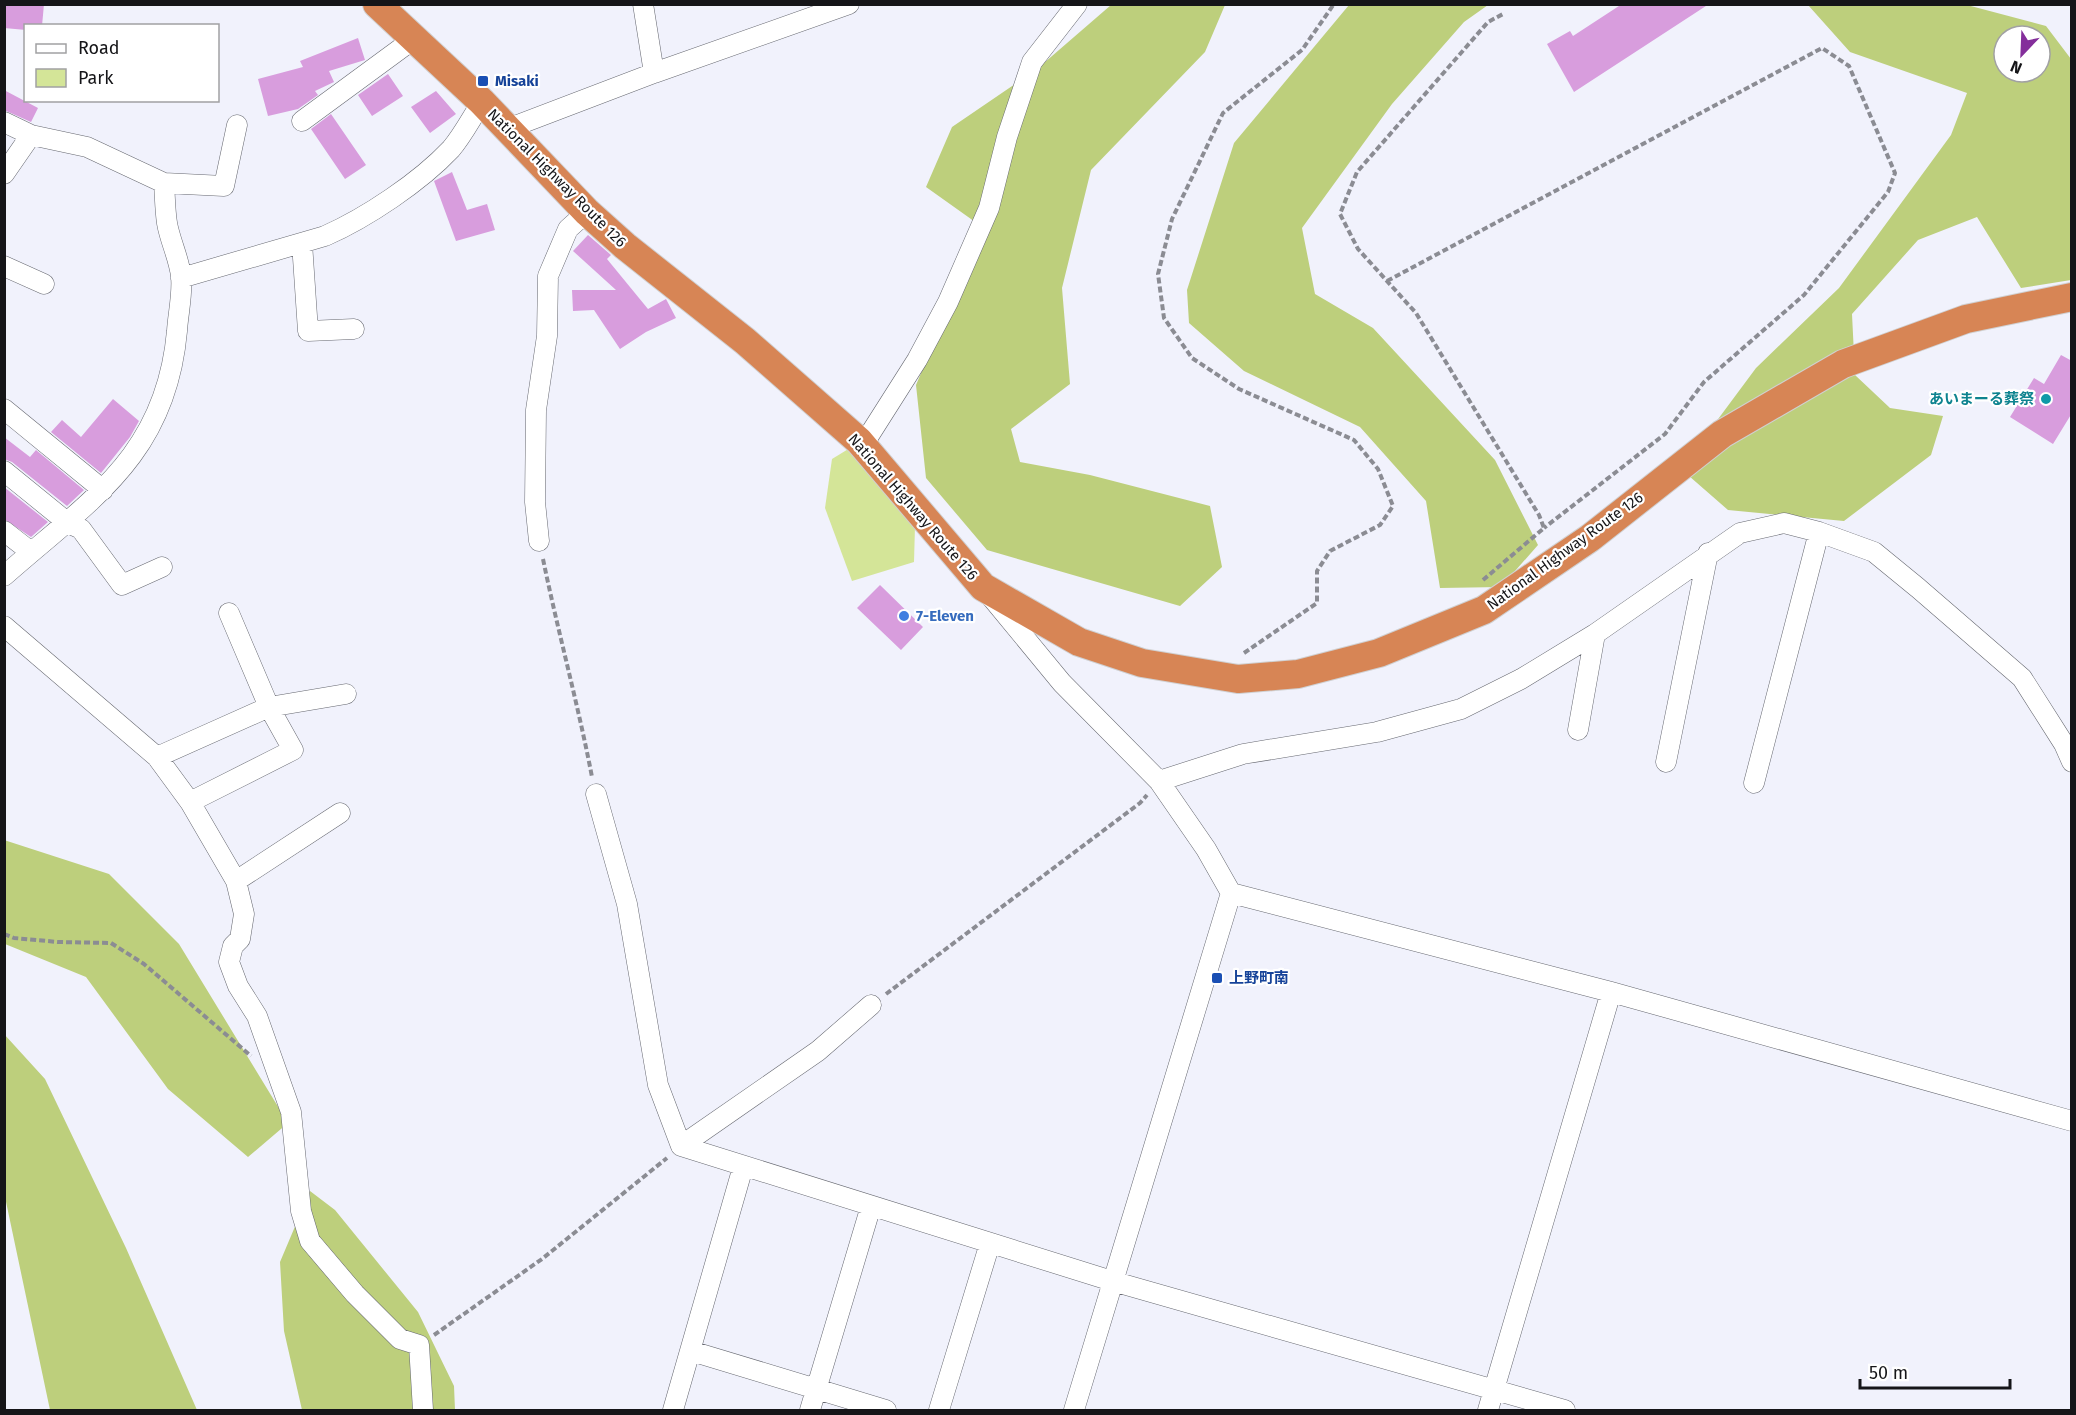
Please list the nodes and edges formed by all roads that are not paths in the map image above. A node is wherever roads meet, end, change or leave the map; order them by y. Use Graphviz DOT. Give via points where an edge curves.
graph roads {
  1 [pos="377,4"];
  2 [pos="643,4"];
  3 [pos="849,4"];
  4 [pos="1077,4"];
  5 [pos="415,38"];
  6 [pos="654,73"];
  7 [pos="482,102"];
  8 [pos="302,121"];
  9 [pos="4,122"];
  10 [pos="237,125"];
  11 [pos="507,129"];
  12 [pos="31,135"];
  13 [pos="4,174"];
  14 [pos="164,183"];
  15 [pos="587,212"];
  16 [pos="302,243"];
  17 [pos="4,266"];
  18 [pos="181,278"];
  19 [pos="44,284"];
  20 [pos="2072,297"];
  21 [pos="354,328"];
  22 [pos="4,409"];
  23 [pos="863,445"];
  24 [pos="4,471"];
  25 [pos="103,490"];
  26 [pos="68,523"];
  27 [pos="4,531"];
  28 [pos="1819,532"];
  29 [pos="539,541"];
  30 [pos="31,552"];
  31 [pos="1708,553"];
  32 [pos="162,567"];
  33 [pos="4,576"];
  34 [pos="983,587"];
  35 [pos="230,613"];
  36 [pos="4,626"];
  37 [pos="1595,634"];
  38 [pos="346,694"];
  39 [pos="269,707"];
  40 [pos="1578,730"];
  41 [pos="157,757"];
  42 [pos="1666,762"];
  43 [pos="2072,762"];
  44 [pos="1159,781"];
  45 [pos="1754,783"];
  46 [pos="596,794"];
  47 [pos="190,802"];
  48 [pos="340,813"];
  49 [pos="236,881"];
  50 [pos="1232,893"];
  51 [pos="1611,992"];
  52 [pos="871,1005"];
  53 [pos="2072,1121"];
  54 [pos="681,1146"];
  55 [pos="743,1167"];
  56 [pos="871,1206"];
  57 [pos="990,1243"];
  58 [pos="1112,1281"];
  59 [pos="691,1351"];
  60 [pos="816,1390"];
  61 [pos="1494,1390"];
  62 [pos="423,1410"];
  63 [pos="673,1410"];
  64 [pos="810,1410"];
  65 [pos="886,1410"];
  66 [pos="939,1410"];
  67 [pos="1074,1410"];
  68 [pos="1488,1410"];
  69 [pos="1565,1410"];
  1 -- 5 [label="highway, National Highway Route 126"];
  2 -- 6 [label="street"];
  3 -- 6 [label="street"];
  4 -- 23 [label="street" via="1032,62 989,208 948,302"];
  5 -- 7 [label="highway, National Highway Route 126"];
  5 -- 8 [label="street"];
  6 -- 11 [label="street"];
  7 -- 11 [label="highway, National Highway Route 126"];
  7 -- 16 [label="street" via="452,148 419,177 344,228"];
  9 -- 12 [label="street"];
  10 -- 14 [label="street" via="224,186"];
  11 -- 15 [label="highway, National Highway Route 126"];
  12 -- 13 [label="street"];
  12 -- 14 [label="street" via="87,147"];
  14 -- 18 [label="street" via="167,223"];
  15 -- 23 [label="highway, National Highway Route 126" via="745,341"];
  15 -- 29 [label="street" via="568,229 548,276 547,336 536,410 535,502"];
  16 -- 18 [label="street"];
  16 -- 21 [label="street" via="308,331"];
  17 -- 19 [label="street"];
  18 -- 25 [label="street" via="174,358 167,386 132,458"];
  20 -- 34 [label="highway, National Highway Route 126" via="1966,319 1843,364 1722,434 1590,538 1484,610 1379,653 1298,674 1238,679 1142,663 1079,642"];
  22 -- 25 [label="street"];
  23 -- 34 [label="highway, National Highway Route 126"];
  24 -- 26 [label="street"];
  25 -- 26 [label="street"];
  26 -- 30 [label="street"];
  26 -- 32 [label="street" via="81,529 123,585"];
  27 -- 30 [label="street"];
  28 -- 31 [label="street" via="1784,523 1740,532"];
  28 -- 43 [label="street" via="1874,552 2022,678"];
  28 -- 45 [label="street"];
  30 -- 33 [label="street"];
  31 -- 37 [label="street"];
  31 -- 42 [label="street"];
  34 -- 44 [label="street" via="1062,683"];
  35 -- 39 [label="street"];
  36 -- 41 [label="street"];
  37 -- 40 [label="street"];
  37 -- 44 [label="street" via="1521,679 1461,709 1377,732 1243,754"];
  38 -- 39 [label="street"];
  39 -- 41 [label="street"];
  39 -- 47 [label="street" via="293,750"];
  41 -- 47 [label="street"];
  44 -- 50 [label="street"];
  46 -- 54 [label="street" via="627,904 658,1084"];
  47 -- 49 [label="street"];
  48 -- 49 [label="street"];
  49 -- 62 [label="street" via="244,914 240,939 233,946 229,962 238,986 257,1016 291,1112 301,1211 310,1242 400,1339 419,1346"];
  50 -- 51 [label="street"];
  50 -- 58 [label="street"];
  51 -- 53 [label="street"];
  51 -- 61 [label="street"];
  52 -- 54 [label="street" via="818,1051"];
  54 -- 55 [label="street"];
  55 -- 56 [label="street"];
  55 -- 59 [label="street"];
  56 -- 57 [label="street"];
  56 -- 60 [label="street"];
  57 -- 58 [label="street"];
  57 -- 66 [label="street"];
  58 -- 61 [label="street"];
  58 -- 67 [label="street"];
  59 -- 60 [label="street"];
  59 -- 63 [label="street"];
  60 -- 64 [label="street"];
  60 -- 65 [label="street"];
  61 -- 68 [label="street"];
  61 -- 69 [label="street"];
}
